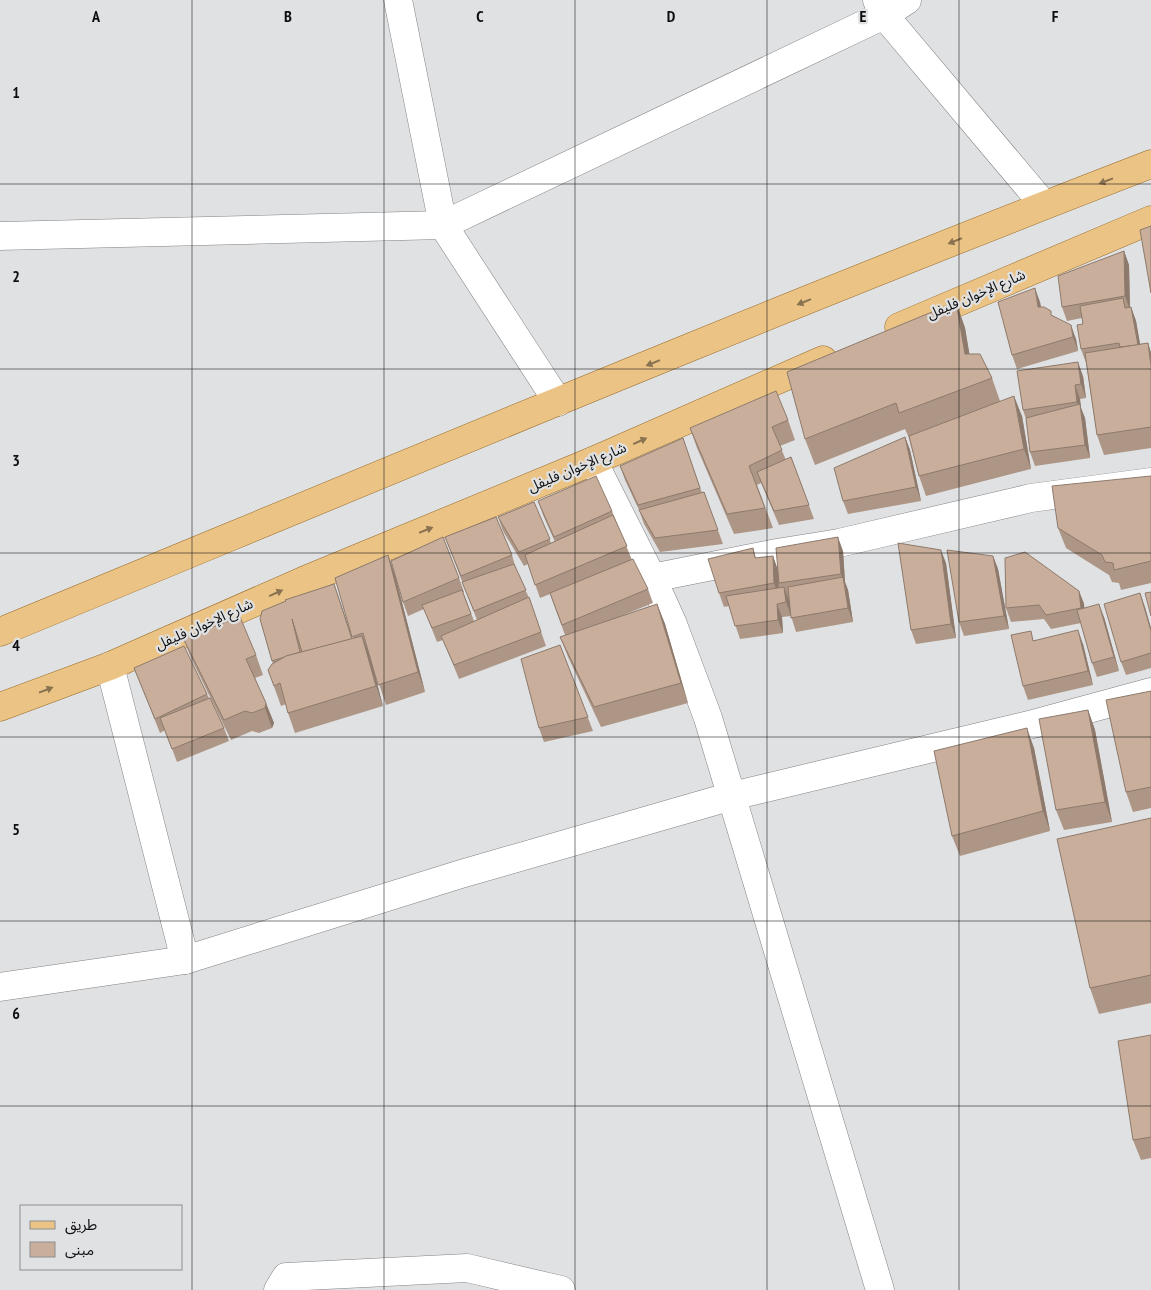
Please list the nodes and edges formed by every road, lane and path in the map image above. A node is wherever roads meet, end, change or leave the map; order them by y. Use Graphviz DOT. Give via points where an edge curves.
graph roads {
  1 [pos="398,0"];
  2 [pos="907,0"];
  3 [pos="881,7"];
  4 [pos="1151,164"];
  5 [pos="1044,205"];
  6 [pos="1151,220"];
  7 [pos="443,224"];
  8 [pos="0,236"];
  9 [pos="880,335"];
  10 [pos="844,351"];
  11 [pos="558,402"];
  12 [pos="593,461"];
  13 [pos="1151,482"];
  14 [pos="652,578"];
  15 [pos="0,632"];
  16 [pos="110,666"];
  17 [pos="1151,692"];
  18 [pos="0,707"];
  19 [pos="732,796"];
  20 [pos="185,960"];
  21 [pos="0,987"];
  22 [pos="278,1290"];
  23 [pos="561,1290"];
  24 [pos="880,1290"];
  1 -- 7 [label="street"];
  2 -- 3 [label="street"];
  3 -- 5 [label="street"];
  3 -- 7 [label="street"];
  4 -- 5 [label="main road, one-way"];
  5 -- 11 [label="main road, one-way"];
  6 -- 9 [label="main road, شارع الإخوان فليفل"];
  7 -- 8 [label="street"];
  7 -- 11 [label="street"];
  12 -- 10 [label="main road, شارع الإخوان فليفل, one-way"];
  11 -- 15 [label="main road"];
  12 -- 14 [label="street"];
  16 -- 12 [label="main road, شارع الإخوان فليفل, one-way" via="303,581"];
  13 -- 14 [label="street" via="1031,498 840,543"];
  14 -- 19 [label="street" via="708,718"];
  18 -- 16 [label="main road, شارع الإخوان فليفل, one-way"];
  16 -- 20 [label="street"];
  17 -- 19 [label="street" via="1033,724"];
  19 -- 20 [label="street" via="461,874"];
  19 -- 24 [label="street"];
  20 -- 21 [label="street"];
  22 -- 23 [label="street" via="286,1277 466,1268"];
}
